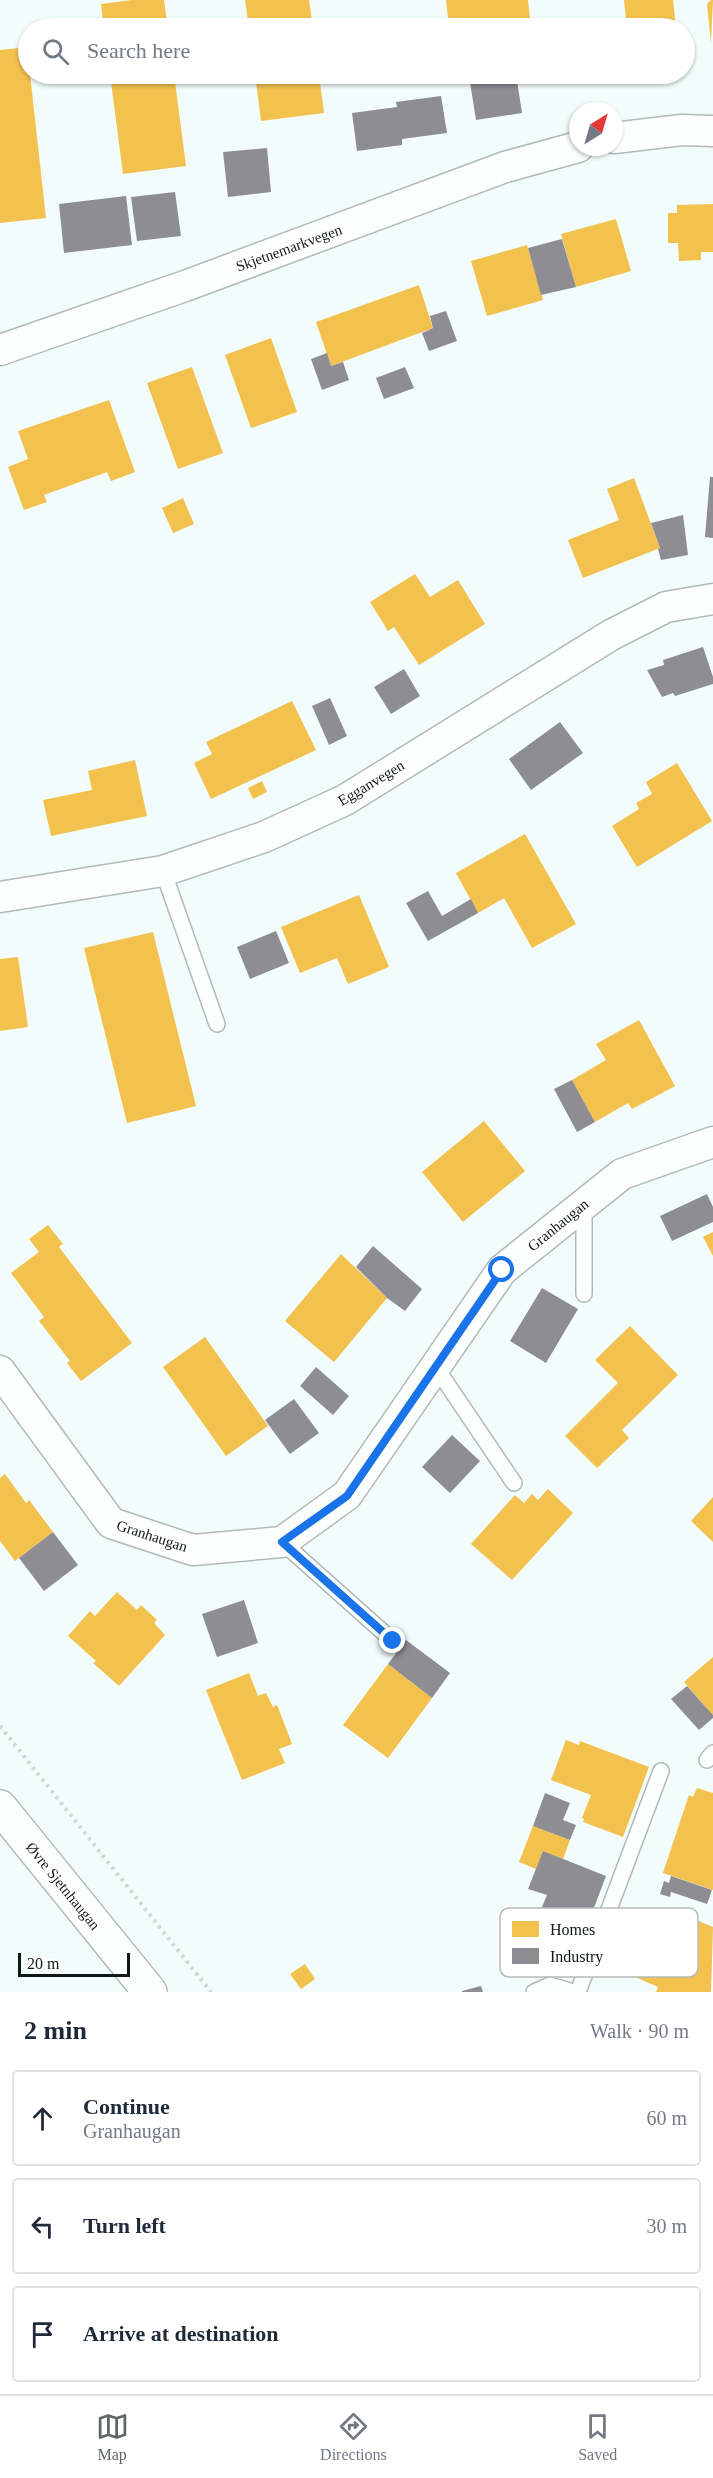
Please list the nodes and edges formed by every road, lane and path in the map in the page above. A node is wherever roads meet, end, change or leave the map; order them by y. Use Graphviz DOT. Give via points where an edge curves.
graph roads {
  1 [pos="713,131"];
  2 [pos="623,137"];
  3 [pos="569,149"];
  4 [pos="0,350"];
  5 [pos="713,599"];
  6 [pos="163,871"];
  7 [pos="0,897"];
  8 [pos="217,1024"];
  9 [pos="713,1142"];
  10 [pos="584,1204"];
  11 [pos="584,1294"];
  12 [pos="435,1366"];
  13 [pos="0,1371"];
  14 [pos="514,1483"];
  15 [pos="282,1542"];
  16 [pos="393,1641"];
  17 [pos="0,1726"];
  18 [pos="661,1771"];
  19 [pos="0,1807"];
  20 [pos="608,1908"];
  21 [pos="582,1977"];
  22 [pos="150,1992"];
  23 [pos="211,1992"];
  24 [pos="534,1992"];
  25 [pos="576,1992"];
  1 -- 2 [label="street" via="682,130"];
  3 -- 4 [label="street, Skjetnemarkvegen" via="505,167"];
  5 -- 6 [label="street, Egganvegen" via="666,607 611,635 345,800 264,837"];
  6 -- 7 [label="street, Egganvegen"];
  6 -- 8 [label="lane"];
  9 -- 10 [label="street, Granhaugan" via="622,1174"];
  10 -- 11 [label="lane"];
  10 -- 12 [label="street, Granhaugan" via="502,1270"];
  12 -- 14 [label="lane"];
  12 -- 15 [label="street, Granhaugan" via="347,1496"];
  13 -- 15 [label="street, Granhaugan" via="111,1523 193,1550"];
  15 -- 16 [label="lane"];
  17 -- 23 [label="path"];
  18 -- 20 [label="lane"];
  19 -- 22 [label="street, Øvre Sjetnhaugan"];
  21 -- 25 [label="lane"];
  24 -- 25 [label="lane" via="550,1985"];
}
